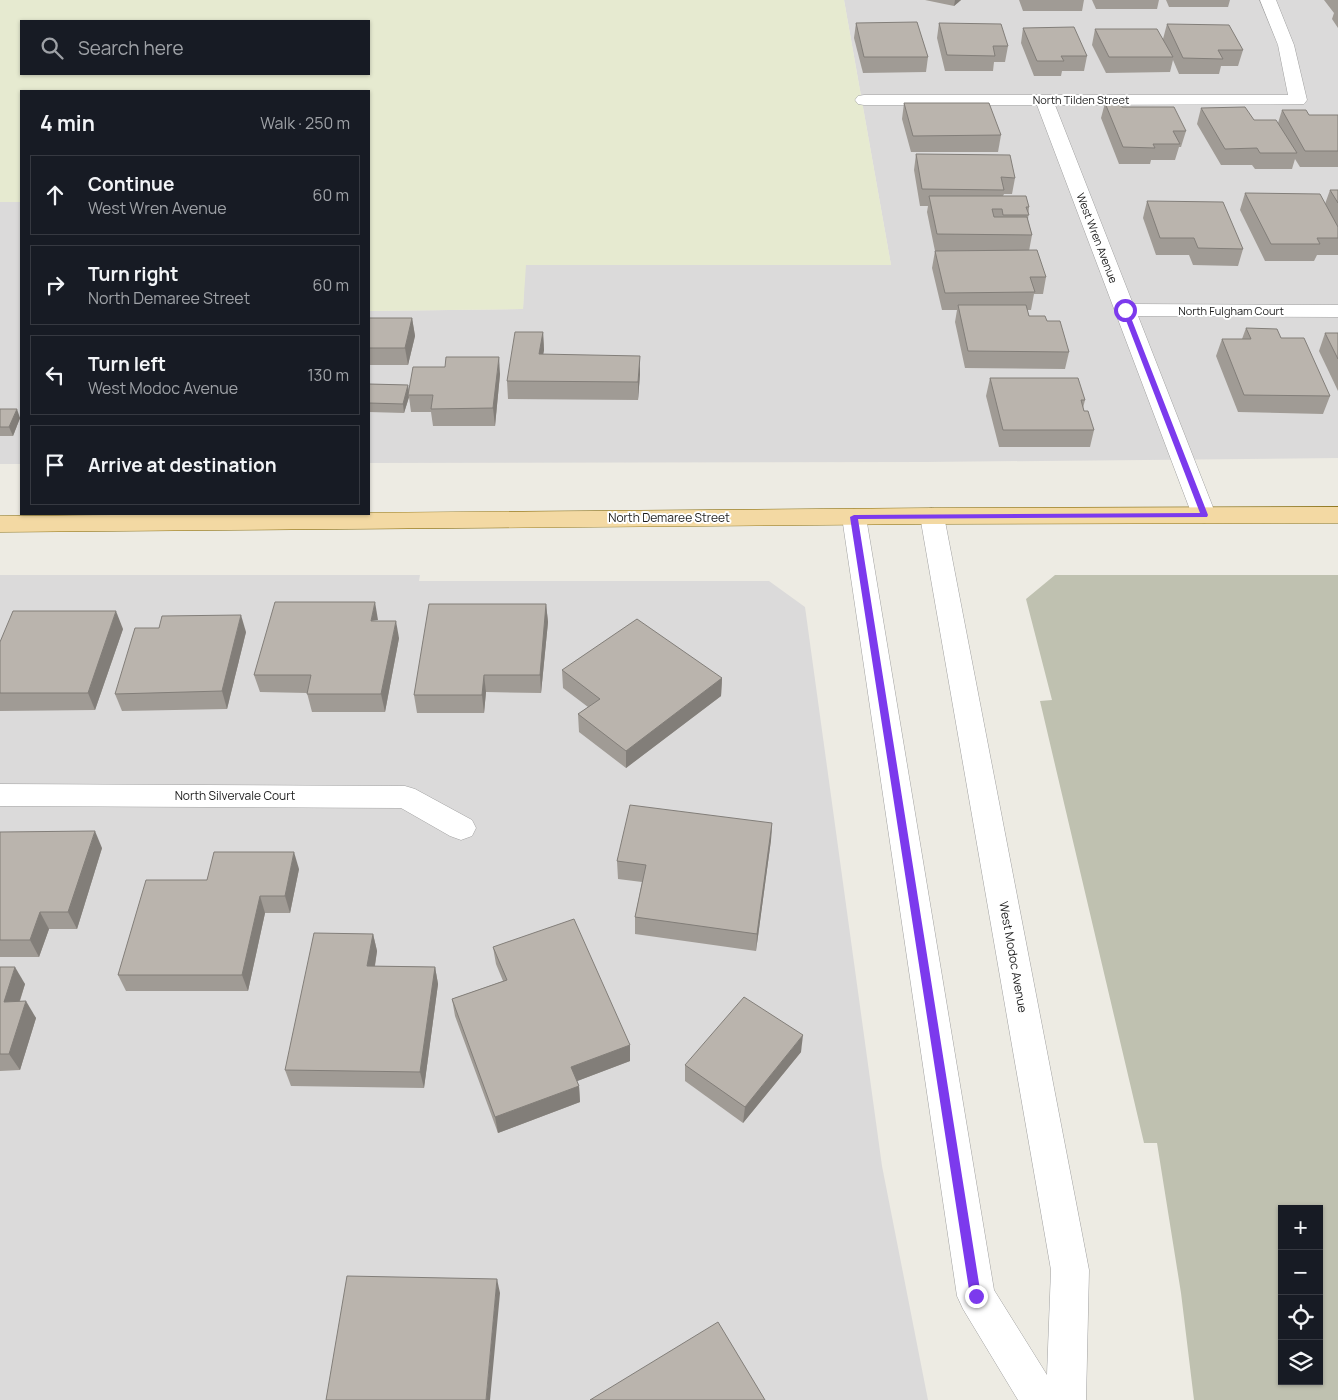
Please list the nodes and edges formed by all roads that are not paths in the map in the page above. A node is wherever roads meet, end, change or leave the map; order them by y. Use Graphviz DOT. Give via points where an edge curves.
graph roads {
  1 [pos="1268,0"];
  2 [pos="864,100"];
  3 [pos="1044,100"];
  4 [pos="1125,310"];
  5 [pos="1338,311"];
  6 [pos="1204,515"];
  7 [pos="1338,515"];
  8 [pos="932,516"];
  9 [pos="854,517"];
  10 [pos="198,518"];
  11 [pos="0,524"];
  12 [pos="0,795"];
  13 [pos="461,828"];
  14 [pos="1040,1400"];
  15 [pos="1066,1400"];
  1 -- 3 [label="street, North Tilden Street" via="1286,45 1298,100"];
  2 -- 3 [label="street, North Tilden Street"];
  3 -- 4 [label="street, West Wren Avenue"];
  4 -- 5 [label="street, North Fulgham Court"];
  4 -- 6 [label="street, West Wren Avenue"];
  6 -- 7 [label="main road, North Demaree Street"];
  6 -- 8 [label="main road, North Demaree Street"];
  8 -- 9 [label="main road, North Demaree Street"];
  8 -- 15 [label="street, West Modoc Avenue" via="1070,1270"];
  9 -- 10 [label="main road, North Demaree Street"];
  9 -- 14 [label="street" via="976,1296"];
  10 -- 11 [label="main road, North Demaree Street"];
  12 -- 13 [label="street, North Silvervale Court" via="405,797"];
}
